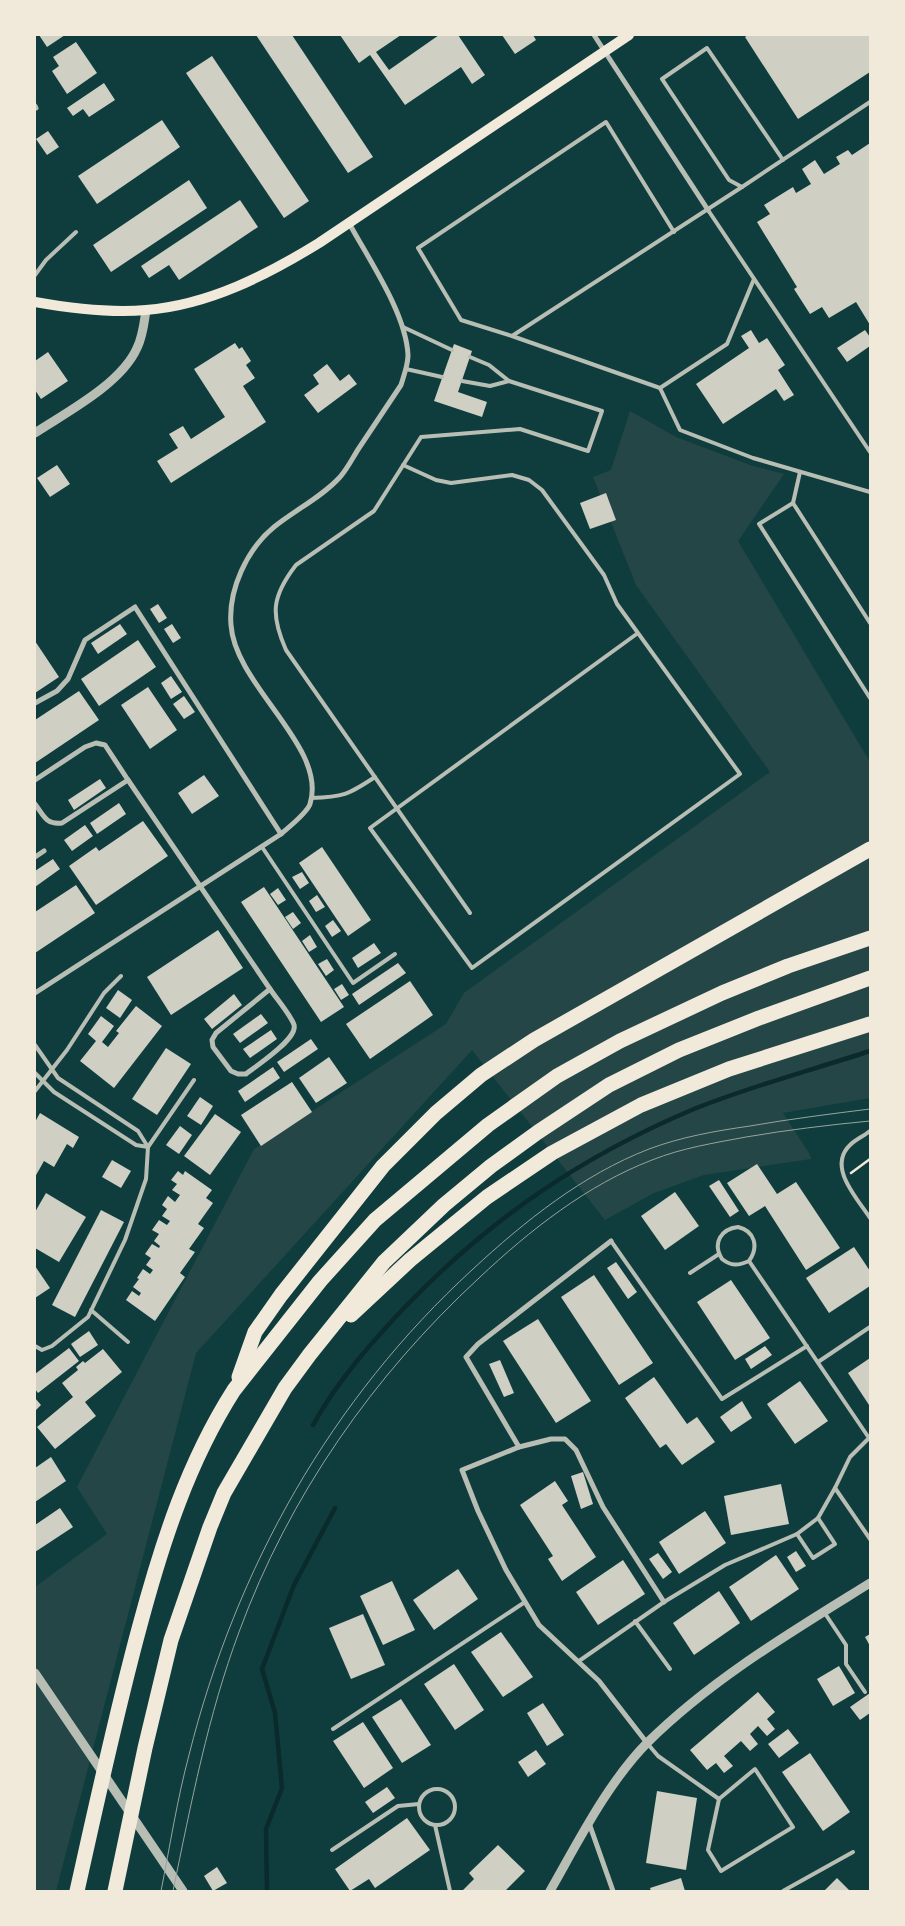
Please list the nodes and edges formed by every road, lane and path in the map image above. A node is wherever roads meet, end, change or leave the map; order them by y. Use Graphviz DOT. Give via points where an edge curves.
graph roads {
  1 [pos="594,35"];
  2 [pos="629,35"];
  3 [pos="605,51"];
  4 [pos="870,102"];
  5 [pos="783,160"];
  6 [pos="742,187"];
  7 [pos="708,210"];
  8 [pos="349,222"];
  9 [pos="76,232"];
  10 [pos="674,232"];
  11 [pos="35,275"];
  12 [pos="754,279"];
  13 [pos="35,302"];
  14 [pos="146,310"];
  15 [pos="402,327"];
  16 [pos="512,336"];
  17 [pos="452,350"];
  18 [pos="470,357"];
  19 [pos="406,369"];
  20 [pos="442,377"];
  21 [pos="462,381"];
  22 [pos="509,381"];
  23 [pos="660,388"];
  24 [pos="35,434"];
  25 [pos="870,452"];
  26 [pos="403,465"];
  27 [pos="800,472"];
  28 [pos="870,492"];
  29 [pos="792,503"];
  30 [pos="870,623"];
  31 [pos="638,633"];
  32 [pos="870,698"];
  33 [pos="35,703"];
  34 [pos="375,777"];
  35 [pos="35,780"];
  36 [pos="128,780"];
  37 [pos="311,798"];
  38 [pos="35,804"];
  39 [pos="396,808"];
  40 [pos="281,834"];
  41 [pos="262,846"];
  42 [pos="870,849"];
  43 [pos="44,851"];
  44 [pos="35,857"];
  45 [pos="200,886"];
  46 [pos="470,913"];
  47 [pos="870,938"];
  48 [pos="395,954"];
  49 [pos="121,976"];
  50 [pos="870,978"];
  51 [pos="270,989"];
  52 [pos="35,993"];
  53 [pos="870,1024"];
  54 [pos="35,1045"];
  55 [pos="52,1069"];
  56 [pos="35,1073"];
  57 [pos="194,1080"];
  58 [pos="43,1081"];
  59 [pos="35,1091"];
  60 [pos="870,1131"];
  61 [pos="148,1147"];
  62 [pos="870,1159"];
  63 [pos="844,1178"];
  64 [pos="870,1218"];
  65 [pos="611,1241"];
  66 [pos="719,1254"];
  67 [pos="748,1261"];
  68 [pos="690,1273"];
  69 [pos="91,1310"];
  70 [pos="870,1327"];
  71 [pos="128,1342"];
  72 [pos="35,1346"];
  73 [pos="807,1346"];
  74 [pos="310,1354"];
  75 [pos="818,1362"];
  76 [pos="234,1390"];
  77 [pos="869,1437"];
  78 [pos="519,1447"];
  79 [pos="835,1488"];
  80 [pos="818,1518"];
  81 [pos="797,1534"];
  82 [pos="870,1540"];
  83 [pos="870,1583"];
  84 [pos="525,1602"];
  85 [pos="664,1602"];
  86 [pos="824,1612"];
  87 [pos="635,1621"];
  88 [pos="579,1661"];
  89 [pos="670,1669"];
  90 [pos="35,1673"];
  91 [pos="864,1692"];
  92 [pos="334,1729"];
  93 [pos="647,1743"];
  94 [pos="720,1798"];
  95 [pos="419,1804"];
  96 [pos="589,1822"];
  97 [pos="435,1825"];
  98 [pos="332,1850"];
  99 [pos="852,1852"];
  100 [pos="77,1891"];
  101 [pos="115,1891"];
  102 [pos="183,1891"];
  103 [pos="450,1891"];
  104 [pos="550,1891"];
  105 [pos="613,1891"];
  106 [pos="783,1891"];
  1 -- 3 [label="street"];
  2 -- 3 [label="main road"];
  3 -- 7 [label="street"];
  3 -- 8 [label="main road"];
  4 -- 5 [label="lane"];
  5 -- 6 [label="lane"];
  5 -- 6 [label="lane" via="707,48 662,79 729,180"];
  6 -- 7 [label="lane"];
  7 -- 10 [label="lane"];
  7 -- 12 [label="lane"];
  8 -- 14 [label="main road" via="279,268 236,287 187,303"];
  8 -- 15 [label="street" via="395,307"];
  9 -- 11 [label="lane"];
  10 -- 16 [label="lane"];
  10 -- 16 [label="lane" via="606,122 418,248 461,320"];
  12 -- 23 [label="lane" via="727,344"];
  12 -- 25 [label="lane"];
  13 -- 14 [label="main road" via="62,307"];
  14 -- 24 [label="street" via="137,348 126,364 104,388"];
  15 -- 17 [label="lane"];
  15 -- 19 [label="street" via="408,357"];
  16 -- 23 [label="lane"];
  18 -- 22 [label="lane" via="489,365"];
  19 -- 20 [label="lane"];
  19 -- 37 [label="street" via="401,384 340,476 258,542 236,584 231,624 233,641 244,667 305,756"];
  21 -- 22 [label="lane" via="490,386"];
  22 -- 26 [label="lane" via="602,411 588,451 520,429 500,430 422,437"];
  23 -- 27 [label="lane" via="680,430"];
  26 -- 31 [label="lane" via="451,483 512,475 529,480 542,490 604,575 617,604"];
  26 -- 34 [label="lane" via="374,511 296,565 278,595 275,616 286,650"];
  27 -- 28 [label="lane"];
  27 -- 29 [label="lane"];
  29 -- 30 [label="lane"];
  29 -- 32 [label="lane" via="759,524"];
  31 -- 39 [label="lane"];
  31 -- 39 [label="lane" via="740,774 472,968 370,828"];
  33 -- 40 [label="street" via="57,691 68,679 85,640 135,607"];
  34 -- 37 [label="lane" via="347,794"];
  34 -- 39 [label="lane"];
  35 -- 36 [label="street" via="96,743 105,745"];
  36 -- 38 [label="street" via="62,823 48,822"];
  36 -- 45 [label="street"];
  37 -- 40 [label="street" via="310,806"];
  39 -- 46 [label="lane"];
  40 -- 41 [label="street"];
  41 -- 45 [label="street"];
  41 -- 48 [label="lane" via="353,983"];
  42 -- 76 [label="highway" via="534,1040 481,1075 436,1113 383,1166 281,1295 255,1332"];
  43 -- 44 [label="street"];
  45 -- 51 [label="street"];
  45 -- 52 [label="street"];
  47 -- 76 [label="highway" via="722,993 620,1041 557,1076 526,1098 481,1131 375,1220 320,1281"];
  49 -- 55 [label="lane" via="104,993"];
  50 -- 74 [label="highway" via="679,1050 609,1086 538,1132 491,1166 384,1262"];
  51 -- 51 [label="street" via="294,1025 294,1032 289,1040 246,1074 238,1074 213,1047 212,1040 216,1032"];
  53 -- 74 [label="highway" via="729,1069 641,1105 552,1153 487,1197 418,1254"];
  54 -- 55 [label="lane"];
  55 -- 58 [label="lane"];
  55 -- 61 [label="lane" via="58,1078 138,1131"];
  56 -- 58 [label="lane"];
  57 -- 61 [label="lane"];
  58 -- 59 [label="lane"];
  58 -- 61 [label="lane" via="54,1092 136,1145"];
  60 -- 63 [label="lane" via="845,1152"];
  61 -- 69 [label="lane" via="146,1179 125,1240"];
  62 -- 63 [label="path"];
  63 -- 64 [label="lane"];
  65 -- 73 [label="lane" via="722,1400"];
  65 -- 78 [label="street" via="478,1344 466,1357"];
  66 -- 67 [label="lane" via="733,1265"];
  66 -- 67 [label="lane" via="717,1244 724,1231 744,1228 754,1239 755,1247"];
  66 -- 68 [label="lane"];
  67 -- 73 [label="lane"];
  69 -- 71 [label="lane"];
  69 -- 72 [label="lane" via="88,1317 52,1346 42,1350"];
  70 -- 75 [label="lane"];
  73 -- 75 [label="lane"];
  74 -- 101 [label="highway" via="285,1388 224,1493 210,1527 171,1640"];
  75 -- 77 [label="lane"];
  76 -- 100 [label="highway" via="200,1448 150,1586 117,1707"];
  77 -- 79 [label="lane" via="850,1457"];
  78 -- 84 [label="street" via="462,1470 506,1570"];
  78 -- 85 [label="street" via="551,1438 565,1439 576,1450 603,1507"];
  79 -- 80 [label="lane"];
  79 -- 82 [label="lane"];
  80 -- 81 [label="lane"];
  80 -- 81 [label="lane" via="835,1544 813,1558"];
  81 -- 85 [label="lane" via="725,1566"];
  83 -- 86 [label="street"];
  84 -- 88 [label="street" via="539,1625"];
  84 -- 92 [label="lane"];
  85 -- 87 [label="lane"];
  86 -- 91 [label="lane" via="846,1645 846,1664"];
  86 -- 93 [label="street" via="765,1648 699,1697"];
  87 -- 88 [label="lane"];
  87 -- 89 [label="lane"];
  88 -- 93 [label="street" via="599,1680"];
  90 -- 102 [label="street"];
  93 -- 94 [label="lane" via="658,1756"];
  93 -- 96 [label="street"];
  94 -- 94 [label="lane" via="708,1850 721,1871 793,1828 754,1769"];
  95 -- 97 [label="lane" via="423,1818"];
  95 -- 97 [label="lane" via="426,1792 432,1789 446,1791 451,1796 453,1816"];
  95 -- 98 [label="lane" via="398,1806"];
  96 -- 104 [label="street"];
  96 -- 105 [label="street"];
  97 -- 103 [label="lane"];
  99 -- 106 [label="lane"];
}
